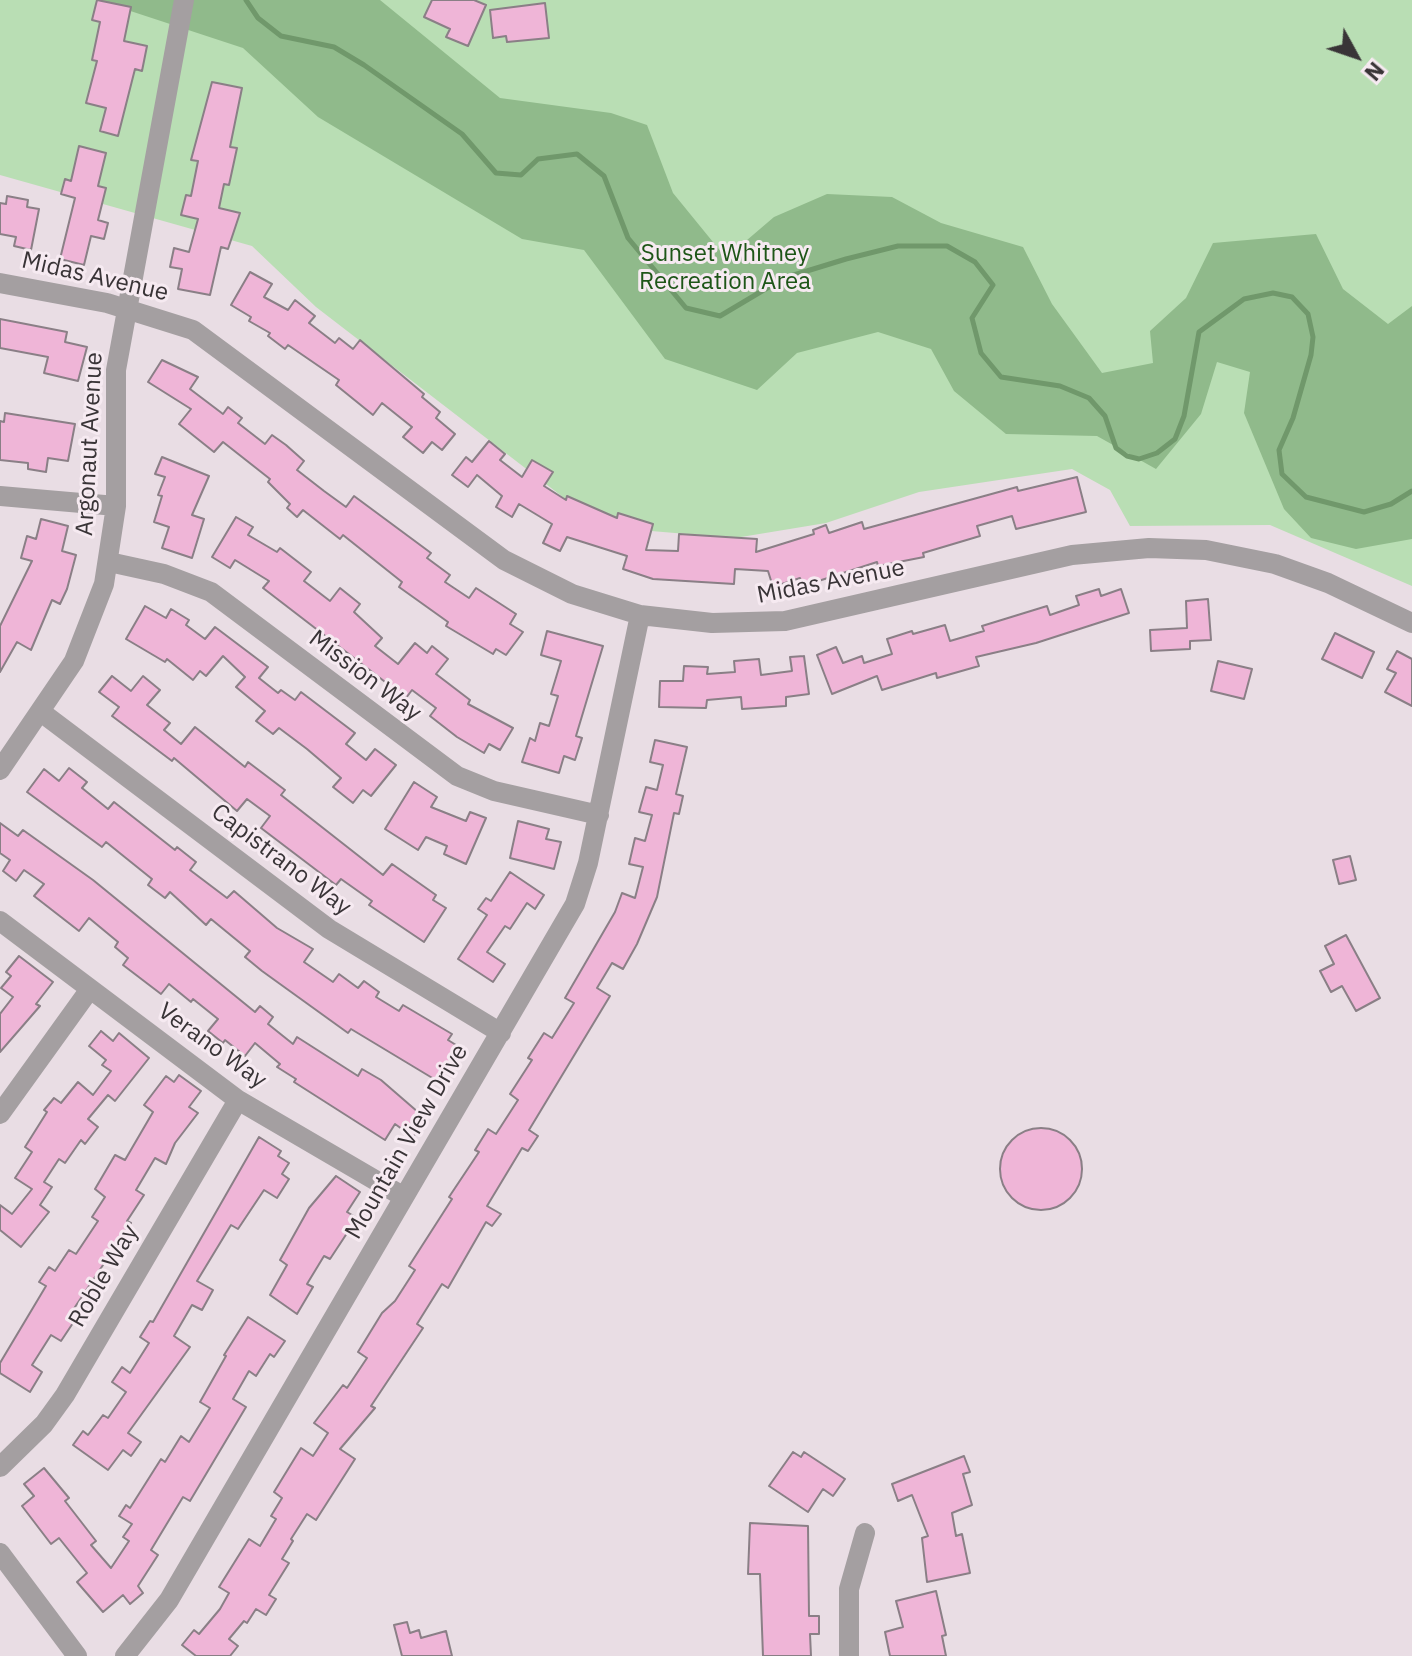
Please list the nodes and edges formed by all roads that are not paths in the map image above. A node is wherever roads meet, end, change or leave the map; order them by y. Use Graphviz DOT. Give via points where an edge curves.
graph roads {
  1 [pos="184,0"];
  2 [pos="0,283"];
  3 [pos="127,308"];
  4 [pos="0,496"];
  5 [pos="116,506"];
  6 [pos="109,562"];
  7 [pos="640,615"];
  8 [pos="1412,623"];
  9 [pos="41,712"];
  10 [pos="0,770"];
  11 [pos="599,815"];
  12 [pos="0,921"];
  13 [pos="90,989"];
  14 [pos="501,1033"];
  15 [pos="238,1100"];
  16 [pos="0,1114"];
  17 [pos="404,1197"];
  18 [pos="0,1467"];
  19 [pos="865,1533"];
  20 [pos="0,1553"];
  21 [pos="77,1656"];
  22 [pos="125,1656"];
  23 [pos="849,1656"];
  1 -- 3 [label="street, Argonaut Avenue"];
  2 -- 3 [label="street, Midas Avenue"];
  3 -- 5 [label="street, Argonaut Avenue" via="114,397"];
  3 -- 7 [label="street, Midas Avenue" via="181,324 209,339 504,560 572,594"];
  4 -- 5 [label="street"];
  5 -- 6 [label="street, Argonaut Avenue"];
  6 -- 9 [label="street, Argonaut Avenue" via="87,634"];
  6 -- 11 [label="street, Mission Way" via="164,574 211,592 457,776 494,791"];
  7 -- 8 [label="street, Midas Avenue" via="712,623 785,621 1072,555 1149,548 1206,550 1275,564"];
  7 -- 11 [label="street, Mountain View Drive"];
  9 -- 10 [label="street, Argonaut Avenue"];
  9 -- 14 [label="street, Capistrano Way" via="329,929"];
  11 -- 14 [label="street, Mountain View Drive" via="575,904"];
  12 -- 13 [label="street, Verano Way"];
  13 -- 15 [label="street, Verano Way"];
  13 -- 16 [label="street"];
  14 -- 17 [label="street, Mountain View Drive"];
  15 -- 17 [label="street, Verano Way"];
  15 -- 18 [label="street, Roble Way" via="65,1395 35,1435"];
  17 -- 22 [label="street, Mountain View Drive" via="169,1600"];
  19 -- 23 [label="street" via="849,1589"];
  20 -- 21 [label="street"];
}
